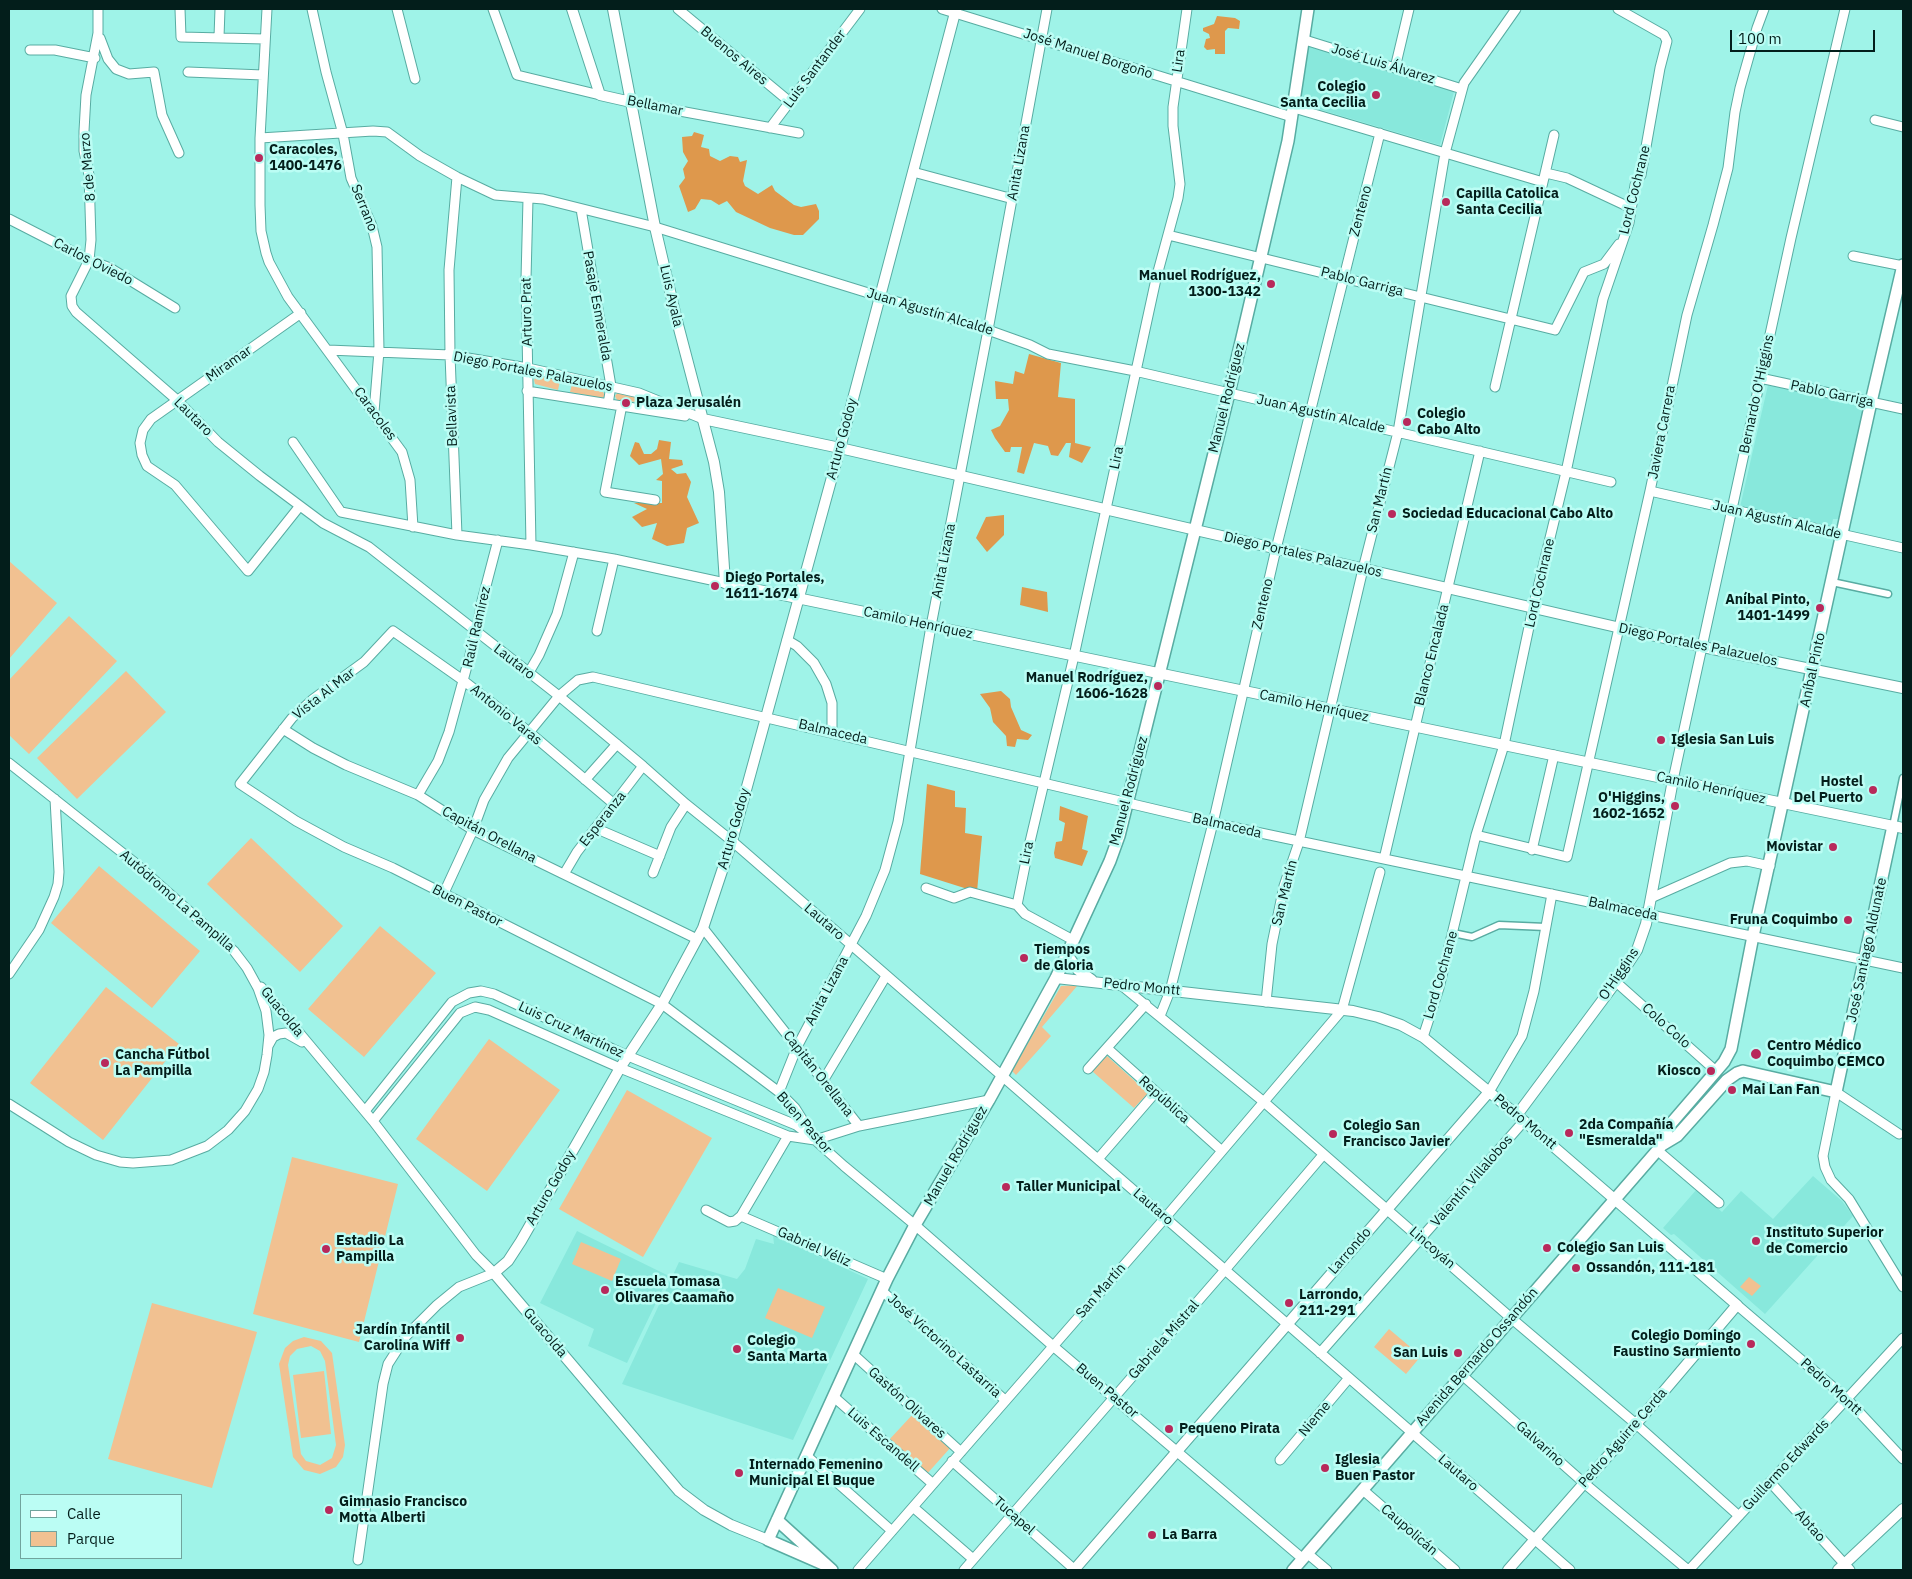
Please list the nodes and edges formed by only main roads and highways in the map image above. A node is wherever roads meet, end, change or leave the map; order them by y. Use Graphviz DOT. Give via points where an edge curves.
graph roads {
  1 [pos="1308,9"];
  2 [pos="1903,266"];
  3 [pos="1898,827"];
  4 [pos="1716,1071"];
  5 [pos="1727,1080"];
  6 [pos="1660,1148"];
  7 [pos="777,1520"];
  8 [pos="768,1540"];
  9 [pos="827,1567"];
  10 [pos="1293,1570"];
  1 -- 7 [label="main road, Manuel Rodríguez" via="1288,141 1119,836 1056,978 887,1279"];
  2 -- 4 [label="main road, Aníbal Pinto" via="1730,1049"];
  3 -- 5 [label="main road, José Santiago Aldunate" via="1836,1092 1750,1072 1736,1073"];
  4 -- 6 [label="main road, Avenida Bernardo Ossandón" via="1668,1127"];
  5 -- 6 [label="main road, Avenida Bernardo Ossandón" via="1677,1136"];
  6 -- 10 [label="main road, Avenida Bernardo Ossandón"];
  7 -- 8 [label="main road, Manuel Rodríguez"];
  7 -- 9 [label="main road, Guacolda"];
  8 -- 9 [label="main road, Guacolda"];
}
